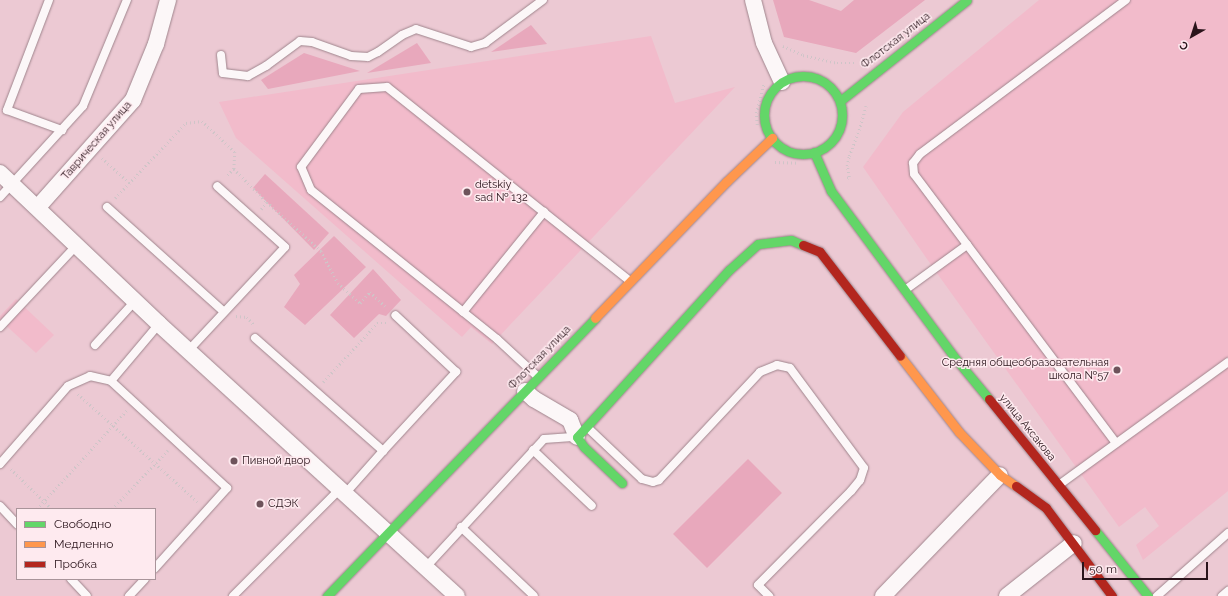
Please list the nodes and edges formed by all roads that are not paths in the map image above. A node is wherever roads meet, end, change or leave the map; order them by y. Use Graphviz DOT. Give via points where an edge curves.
graph roads {
  1 [pos="49,0"];
  2 [pos="127,0"];
  3 [pos="168,0"];
  4 [pos="543,0"];
  5 [pos="753,0"];
  6 [pos="967,0"];
  7 [pos="1126,0"];
  8 [pos="221,55"];
  9 [pos="782,82"];
  10 [pos="840,101"];
  11 [pos="62,130"];
  12 [pos="772,138"];
  13 [pos="814,152"];
  14 [pos="0,173"];
  15 [pos="12,184"];
  16 [pos="217,186"];
  17 [pos="0,197"];
  18 [pos="107,207"];
  19 [pos="38,208"];
  20 [pos="544,212"];
  21 [pos="77,245"];
  22 [pos="967,245"];
  23 [pos="630,281"];
  24 [pos="905,290"];
  25 [pos="135,301"];
  26 [pos="224,312"];
  27 [pos="463,312"];
  28 [pos="395,315"];
  29 [pos="159,324"];
  30 [pos="0,327"];
  31 [pos="255,338"];
  32 [pos="95,345"];
  33 [pos="188,351"];
  34 [pos="1228,362"];
  35 [pos="538,377"];
  36 [pos="110,381"];
  37 [pos="525,391"];
  38 [pos="582,432"];
  39 [pos="1116,443"];
  40 [pos="533,450"];
  41 [pos="383,452"];
  42 [pos="1,463"];
  43 [pos="1000,475"];
  44 [pos="622,483"];
  45 [pos="1059,486"];
  46 [pos="342,492"];
  47 [pos="0,506"];
  48 [pos="592,506"];
  49 [pos="16,523"];
  50 [pos="461,527"];
  51 [pos="388,533"];
  52 [pos="1228,533"];
  53 [pos="1074,543"];
  54 [pos="156,567"];
  55 [pos="426,567"];
  56 [pos="72,580"];
  57 [pos="144,580"];
  58 [pos="1228,591"];
  59 [pos="87,596"];
  60 [pos="129,596"];
  61 [pos="233,596"];
  62 [pos="327,596"];
  63 [pos="457,596"];
  64 [pos="534,596"];
  65 [pos="769,596"];
  66 [pos="883,596"];
  67 [pos="1007,596"];
  68 [pos="1112,596"];
  69 [pos="1148,596"];
  70 [pos="1157,596"];
  71 [pos="1222,596"];
  1 -- 11 [label="lane" via="7,110"];
  2 -- 11 [label="lane" via="83,106"];
  3 -- 19 [label="street, Таврическая улица" via="156,44 133,100"];
  4 -- 8 [label="lane" via="484,43 471,47 416,29 368,57 351,56 312,42 300,41 248,76 223,73"];
  5 -- 9 [label="street" via="764,43"];
  6 -- 10 [label="street, Флотская улица"];
  7 -- 22 [label="lane" via="920,154 913,164 914,174"];
  9 -- 10 [label="street" via="804,75 815,77 826,82"];
  9 -- 12 [label="street" via="770,95 764,112 765,123"];
  10 -- 13 [label="street" via="842,114 838,132 826,147"];
  11 -- 15 [label="lane"];
  12 -- 13 [label="street" via="791,152"];
  12 -- 23 [label="street, Флотская улица"];
  13 -- 24 [label="street, улица Аксакова" via="831,191"];
  14 -- 15 [label="street"];
  15 -- 17 [label="lane"];
  15 -- 19 [label="street"];
  16 -- 26 [label="lane" via="285,247"];
  18 -- 26 [label="lane"];
  19 -- 21 [label="street"];
  20 -- 23 [label="lane"];
  20 -- 27 [label="lane"];
  20 -- 27 [label="lane" via="387,87 359,89 301,166 311,190"];
  21 -- 25 [label="street"];
  21 -- 30 [label="lane"];
  22 -- 24 [label="lane"];
  22 -- 39 [label="lane"];
  23 -- 35 [label="street, Флотская улица"];
  24 -- 45 [label="street, улица Аксакова" via="955,358"];
  25 -- 29 [label="street"];
  25 -- 32 [label="lane"];
  26 -- 33 [label="lane"];
  27 -- 35 [label="lane"];
  28 -- 41 [label="lane" via="456,372"];
  29 -- 33 [label="street"];
  29 -- 36 [label="lane"];
  31 -- 41 [label="lane"];
  33 -- 46 [label="street"];
  34 -- 39 [label="lane"];
  35 -- 37 [label="street, Флотская улица"];
  36 -- 42 [label="lane" via="90,376 68,386"];
  36 -- 54 [label="lane" via="227,488"];
  37 -- 38 [label="street" via="570,420"];
  37 -- 51 [label="street, Флотская улица"];
  38 -- 40 [label="lane" via="544,438"];
  38 -- 43 [label="street" via="729,270 758,244 790,240 820,252 959,432"];
  38 -- 44 [label="street" via="584,447"];
  38 -- 65 [label="lane" via="642,479 653,482 659,480 760,372 777,365 790,368 864,468 860,480 851,491 758,585"];
  39 -- 45 [label="lane"];
  40 -- 48 [label="lane"];
  40 -- 50 [label="lane"];
  41 -- 46 [label="lane"];
  43 -- 53 [label="street" via="1046,508"];
  43 -- 66 [label="street"];
  45 -- 69 [label="street, улица Аксакова"];
  46 -- 51 [label="street"];
  46 -- 61 [label="lane"];
  47 -- 49 [label="lane"];
  50 -- 55 [label="lane"];
  50 -- 64 [label="lane"];
  51 -- 55 [label="street"];
  51 -- 62 [label="street, Флотская улица"];
  52 -- 70 [label="lane"];
  53 -- 67 [label="street"];
  53 -- 68 [label="street"];
  55 -- 63 [label="street"];
  56 -- 59 [label="lane"];
  57 -- 60 [label="lane"];
  58 -- 71 [label="lane"];
}
